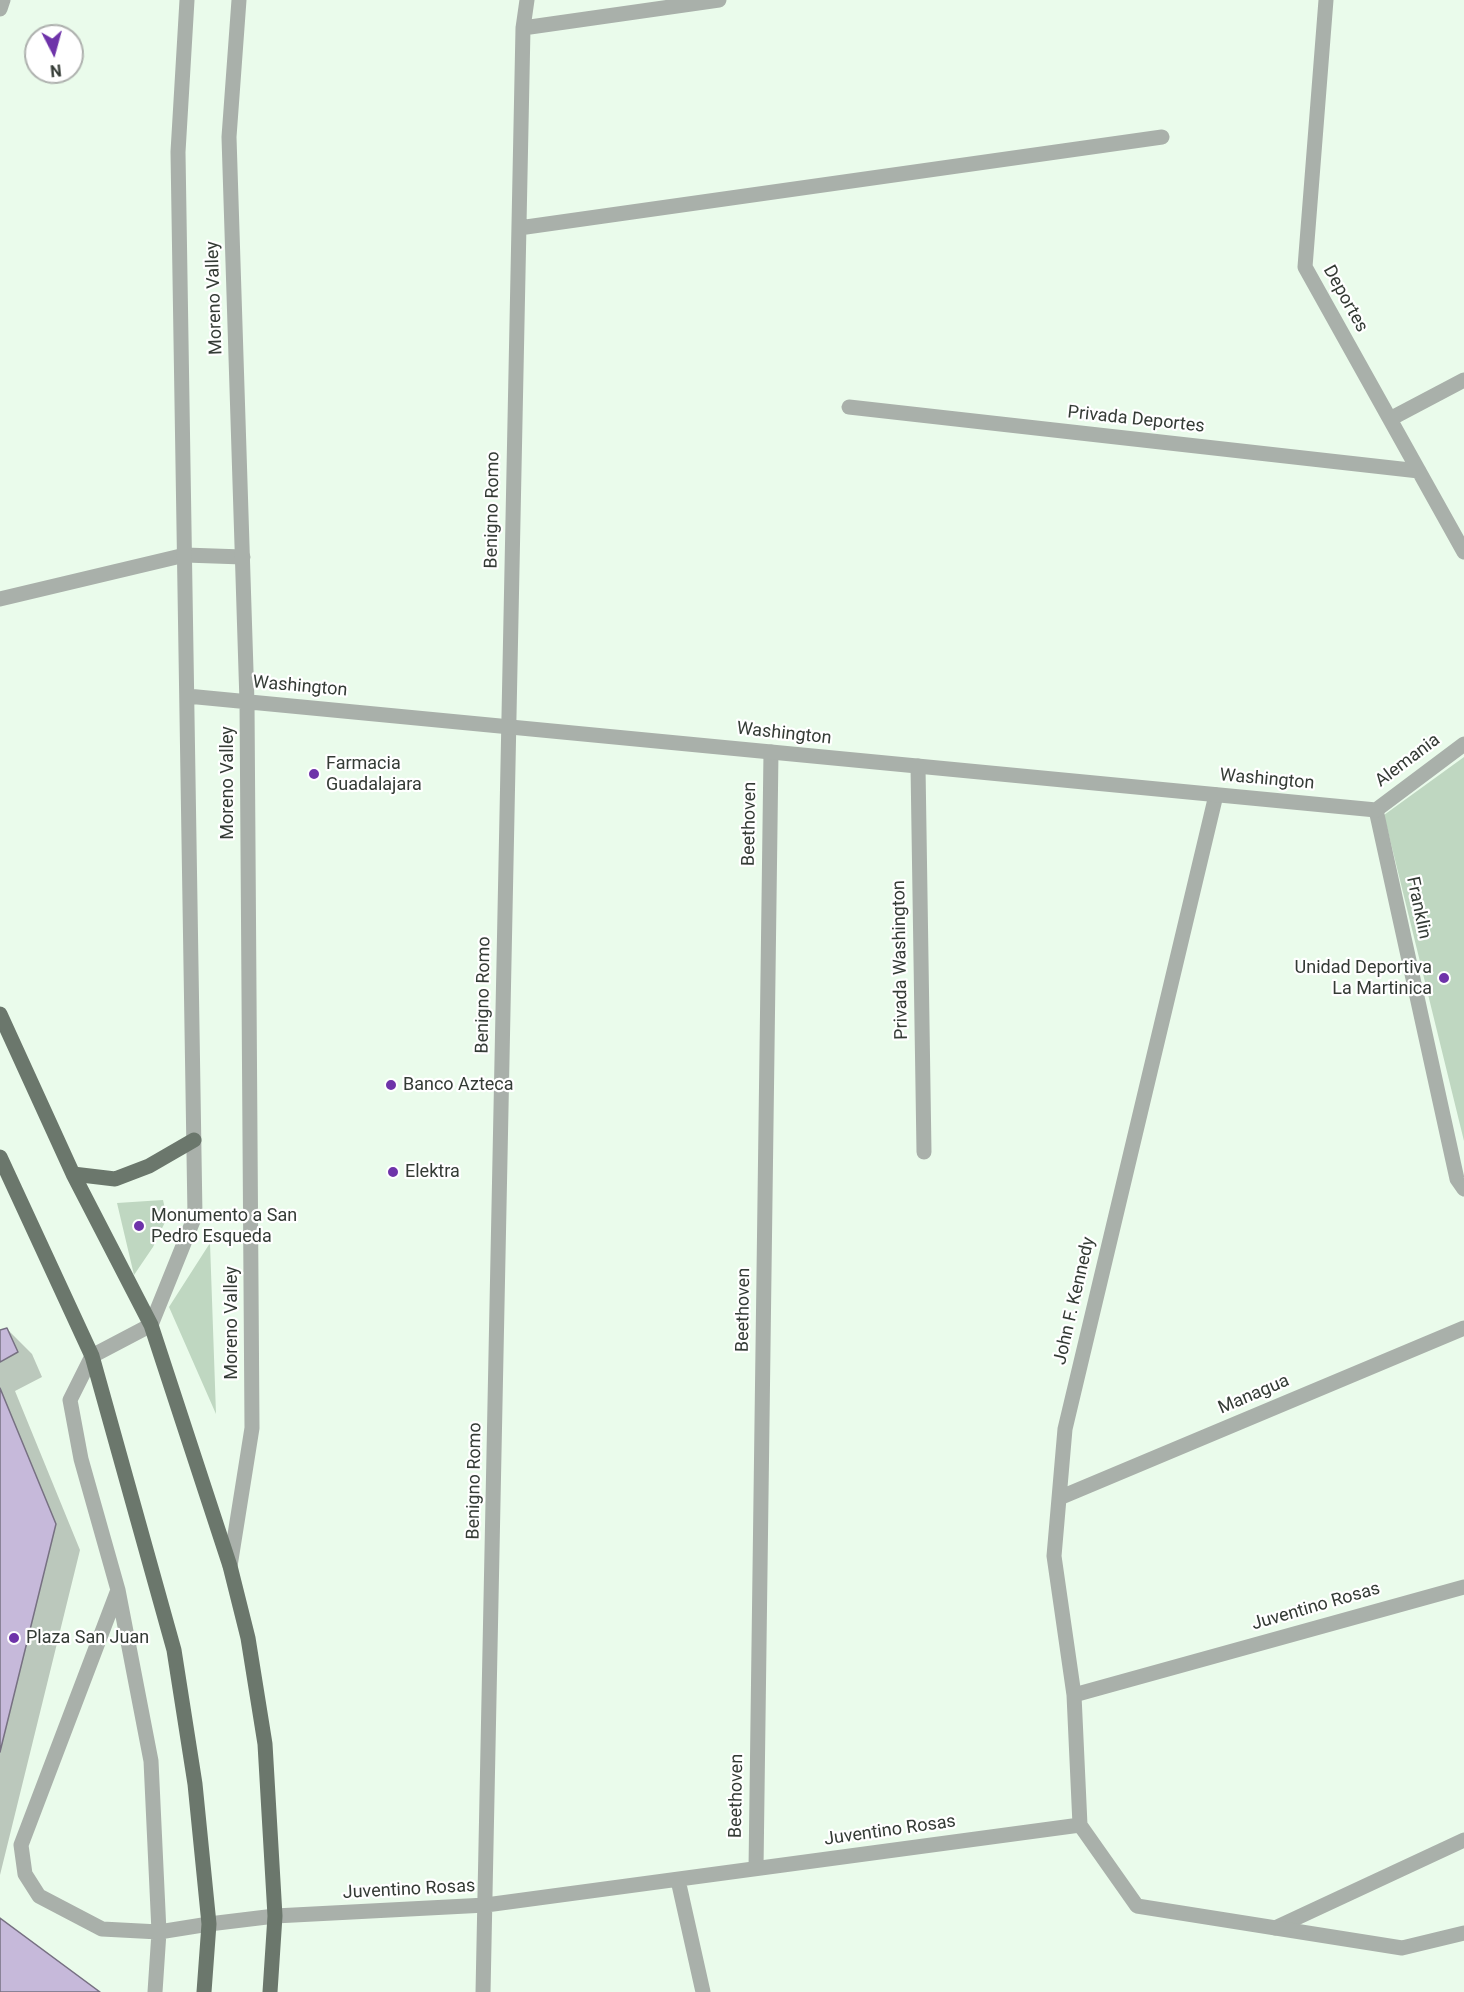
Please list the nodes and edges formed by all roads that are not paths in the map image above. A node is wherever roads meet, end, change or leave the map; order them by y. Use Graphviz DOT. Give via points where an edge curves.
graph roads {
  1 [pos="3,0"];
  2 [pos="187,0"];
  3 [pos="239,0"];
  4 [pos="527,0"];
  5 [pos="719,0"];
  6 [pos="1326,0"];
  7 [pos="0,9"];
  8 [pos="523,28"];
  9 [pos="1162,137"];
  10 [pos="519,228"];
  11 [pos="1464,380"];
  12 [pos="849,407"];
  13 [pos="1390,420"];
  14 [pos="1419,471"];
  15 [pos="1464,552"];
  16 [pos="185,555"];
  17 [pos="243,557"];
  18 [pos="0,599"];
  19 [pos="187,696"];
  20 [pos="247,702"];
  21 [pos="508,726"];
  22 [pos="1464,744"];
  23 [pos="771,752"];
  24 [pos="918,766"];
  25 [pos="1216,795"];
  26 [pos="1376,810"];
  27 [pos="0,1014"];
  28 [pos="194,1140"];
  29 [pos="924,1152"];
  30 [pos="0,1157"];
  31 [pos="74,1174"];
  32 [pos="1464,1189"];
  33 [pos="151,1325"];
  34 [pos="1464,1328"];
  35 [pos="92,1356"];
  36 [pos="1059,1498"];
  37 [pos="230,1566"];
  38 [pos="1464,1587"];
  39 [pos="118,1590"];
  40 [pos="1074,1695"];
  41 [pos="1080,1825"];
  42 [pos="1464,1840"];
  43 [pos="756,1868"];
  44 [pos="678,1880"];
  45 [pos="486,1905"];
  46 [pos="275,1916"];
  47 [pos="209,1924"];
  48 [pos="1275,1928"];
  49 [pos="159,1932"];
  50 [pos="1464,1933"];
  51 [pos="155,1992"];
  52 [pos="204,1992"];
  53 [pos="270,1992"];
  54 [pos="483,1992"];
  55 [pos="703,1992"];
  1 -- 7 [label="street"];
  2 -- 16 [label="street, Moreno Valley" via="178,152"];
  3 -- 17 [label="street, Moreno Valley" via="229,137"];
  4 -- 8 [label="street, Benigno Romo"];
  5 -- 8 [label="street"];
  6 -- 13 [label="street, Deportes" via="1305,267"];
  8 -- 10 [label="street, Benigno Romo"];
  9 -- 10 [label="street"];
  10 -- 21 [label="street, Benigno Romo"];
  11 -- 13 [label="street"];
  12 -- 14 [label="street, Privada Deportes"];
  13 -- 14 [label="street, Deportes"];
  14 -- 15 [label="street, Deportes"];
  16 -- 17 [label="street"];
  16 -- 18 [label="street"];
  16 -- 19 [label="street, Moreno Valley"];
  17 -- 20 [label="street, Moreno Valley"];
  19 -- 20 [label="street, Washington"];
  19 -- 28 [label="street, Moreno Valley"];
  20 -- 21 [label="street, Washington"];
  20 -- 37 [label="street, Moreno Valley" via="252,1428"];
  21 -- 23 [label="street, Washington"];
  21 -- 45 [label="street, Benigno Romo"];
  22 -- 26 [label="street, Alemania"];
  23 -- 24 [label="street, Washington"];
  23 -- 43 [label="street, Beethoven"];
  24 -- 25 [label="street, Washington"];
  24 -- 29 [label="street, Privada Washington"];
  25 -- 26 [label="street, Washington"];
  25 -- 36 [label="street, John F. Kennedy" via="1065,1429"];
  26 -- 32 [label="street, Franklin" via="1457,1179"];
  27 -- 31 [label="main road"];
  28 -- 31 [label="main road" via="149,1166 114,1179"];
  28 -- 33 [label="street, Moreno Valley" via="195,1216"];
  30 -- 35 [label="main road"];
  31 -- 33 [label="main road"];
  33 -- 35 [label="street"];
  33 -- 37 [label="main road"];
  34 -- 36 [label="street, Managua"];
  35 -- 39 [label="street" via="70,1400 81,1459"];
  35 -- 47 [label="main road" via="174,1650 195,1784"];
  36 -- 40 [label="street, John F. Kennedy" via="1054,1556"];
  37 -- 46 [label="main road" via="248,1638 265,1744"];
  38 -- 40 [label="street, Juventino Rosas"];
  39 -- 49 [label="street" via="152,1761"];
  39 -- 49 [label="street, Juventino Rosas" via="21,1845 26,1874 39,1896 102,1929"];
  40 -- 41 [label="street, John F. Kennedy"];
  41 -- 43 [label="street, Juventino Rosas"];
  41 -- 48 [label="street" via="1137,1906"];
  42 -- 48 [label="street"];
  43 -- 44 [label="street, Juventino Rosas"];
  44 -- 45 [label="street, Juventino Rosas"];
  44 -- 55 [label="street"];
  45 -- 46 [label="street, Juventino Rosas"];
  45 -- 54 [label="street, Benigno Romo"];
  46 -- 47 [label="street, Juventino Rosas"];
  46 -- 53 [label="main road"];
  47 -- 49 [label="street, Juventino Rosas"];
  47 -- 52 [label="main road"];
  48 -- 50 [label="street" via="1402,1948"];
  49 -- 51 [label="street"];
}
